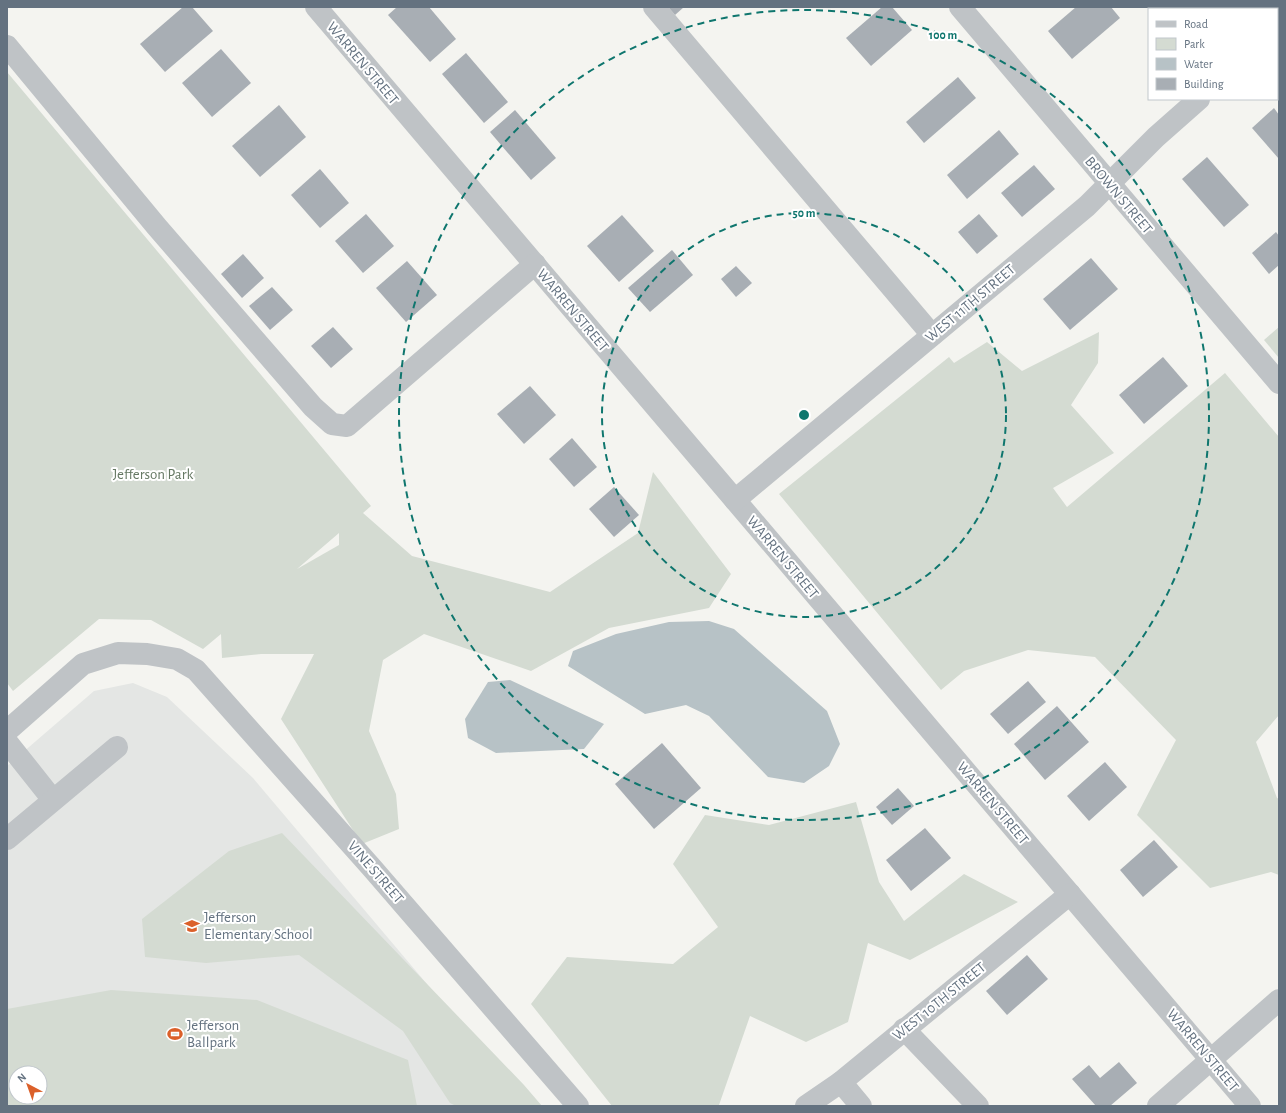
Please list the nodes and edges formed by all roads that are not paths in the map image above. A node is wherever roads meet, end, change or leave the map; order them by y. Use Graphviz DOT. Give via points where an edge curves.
graph roads {
  1 [pos="316,7"];
  2 [pos="654,7"];
  3 [pos="960,7"];
  4 [pos="7,46"];
  5 [pos="1198,100"];
  6 [pos="1109,184"];
  7 [pos="535,264"];
  8 [pos="932,335"];
  9 [pos="1279,383"];
  10 [pos="735,500"];
  11 [pos="7,731"];
  12 [pos="7,742"];
  13 [pos="117,747"];
  14 [pos="54,800"];
  15 [pos="7,839"];
  16 [pos="1070,894"];
  17 [pos="1279,1000"];
  18 [pos="904,1030"];
  19 [pos="1210,1059"];
  20 [pos="841,1082"];
  21 [pos="578,1106"];
  22 [pos="806,1106"];
  23 [pos="861,1106"];
  24 [pos="978,1106"];
  25 [pos="1158,1106"];
  26 [pos="1250,1106"];
  1 -- 7 [label="street, WARREN STREET"];
  2 -- 8 [label="street"];
  3 -- 6 [label="street, BROWN STREET"];
  4 -- 7 [label="street" via="312,407 332,424 347,426"];
  5 -- 6 [label="street, WEST 11TH STREET"];
  6 -- 8 [label="street, WEST 11TH STREET" via="1087,206"];
  6 -- 9 [label="street, BROWN STREET"];
  7 -- 10 [label="street, WARREN STREET"];
  8 -- 10 [label="street, WEST 11TH STREET"];
  10 -- 16 [label="street, WARREN STREET"];
  11 -- 21 [label="street, VINE STREET" via="83,664 118,653 177,659 196,670"];
  12 -- 14 [label="street"];
  13 -- 14 [label="street"];
  14 -- 15 [label="street"];
  16 -- 18 [label="street, WEST 10TH STREET"];
  16 -- 19 [label="street, WARREN STREET"];
  17 -- 19 [label="street"];
  18 -- 20 [label="street, WEST 10TH STREET"];
  18 -- 24 [label="street"];
  19 -- 25 [label="street"];
  19 -- 26 [label="street, WARREN STREET"];
  20 -- 22 [label="street, WEST 10TH STREET"];
  20 -- 23 [label="street"];
}
